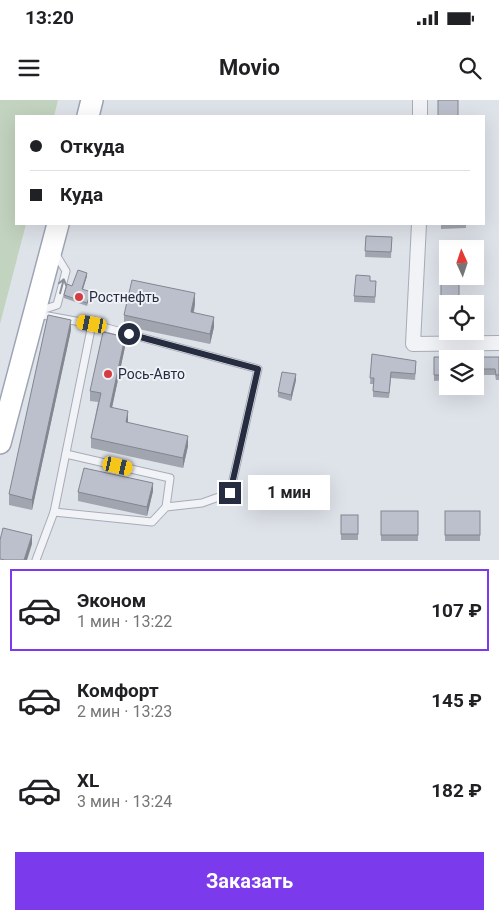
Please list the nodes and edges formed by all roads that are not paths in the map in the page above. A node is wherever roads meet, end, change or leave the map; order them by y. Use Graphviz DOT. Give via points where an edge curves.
graph roads {
  1 [pos="92,100"];
  2 [pos="420,100"];
  3 [pos="88,115"];
  4 [pos="420,115"];
  5 [pos="58,225"];
  6 [pos="419,225"];
  7 [pos="34,313"];
  8 [pos="92,324"];
  9 [pos="499,342"];
  10 [pos="0,443"];
  11 [pos="66,454"];
  12 [pos="166,507"];
  13 [pos="54,512"];
  14 [pos="36,560"];
  1 -- 3 [label="main road"];
  2 -- 4 [label="street"];
  5 -- 7 [label="main road"];
  6 -- 9 [label="street" via="413,344"];
  7 -- 8 [label="lane"];
  7 -- 10 [label="main road"];
  8 -- 11 [label="lane"];
  8 -- 12 [label="lane" via="258,369 230,493 202,503"];
  11 -- 12 [label="lane" via="170,478"];
  11 -- 13 [label="lane"];
  12 -- 13 [label="lane" via="152,522"];
  13 -- 14 [label="lane"];
}
